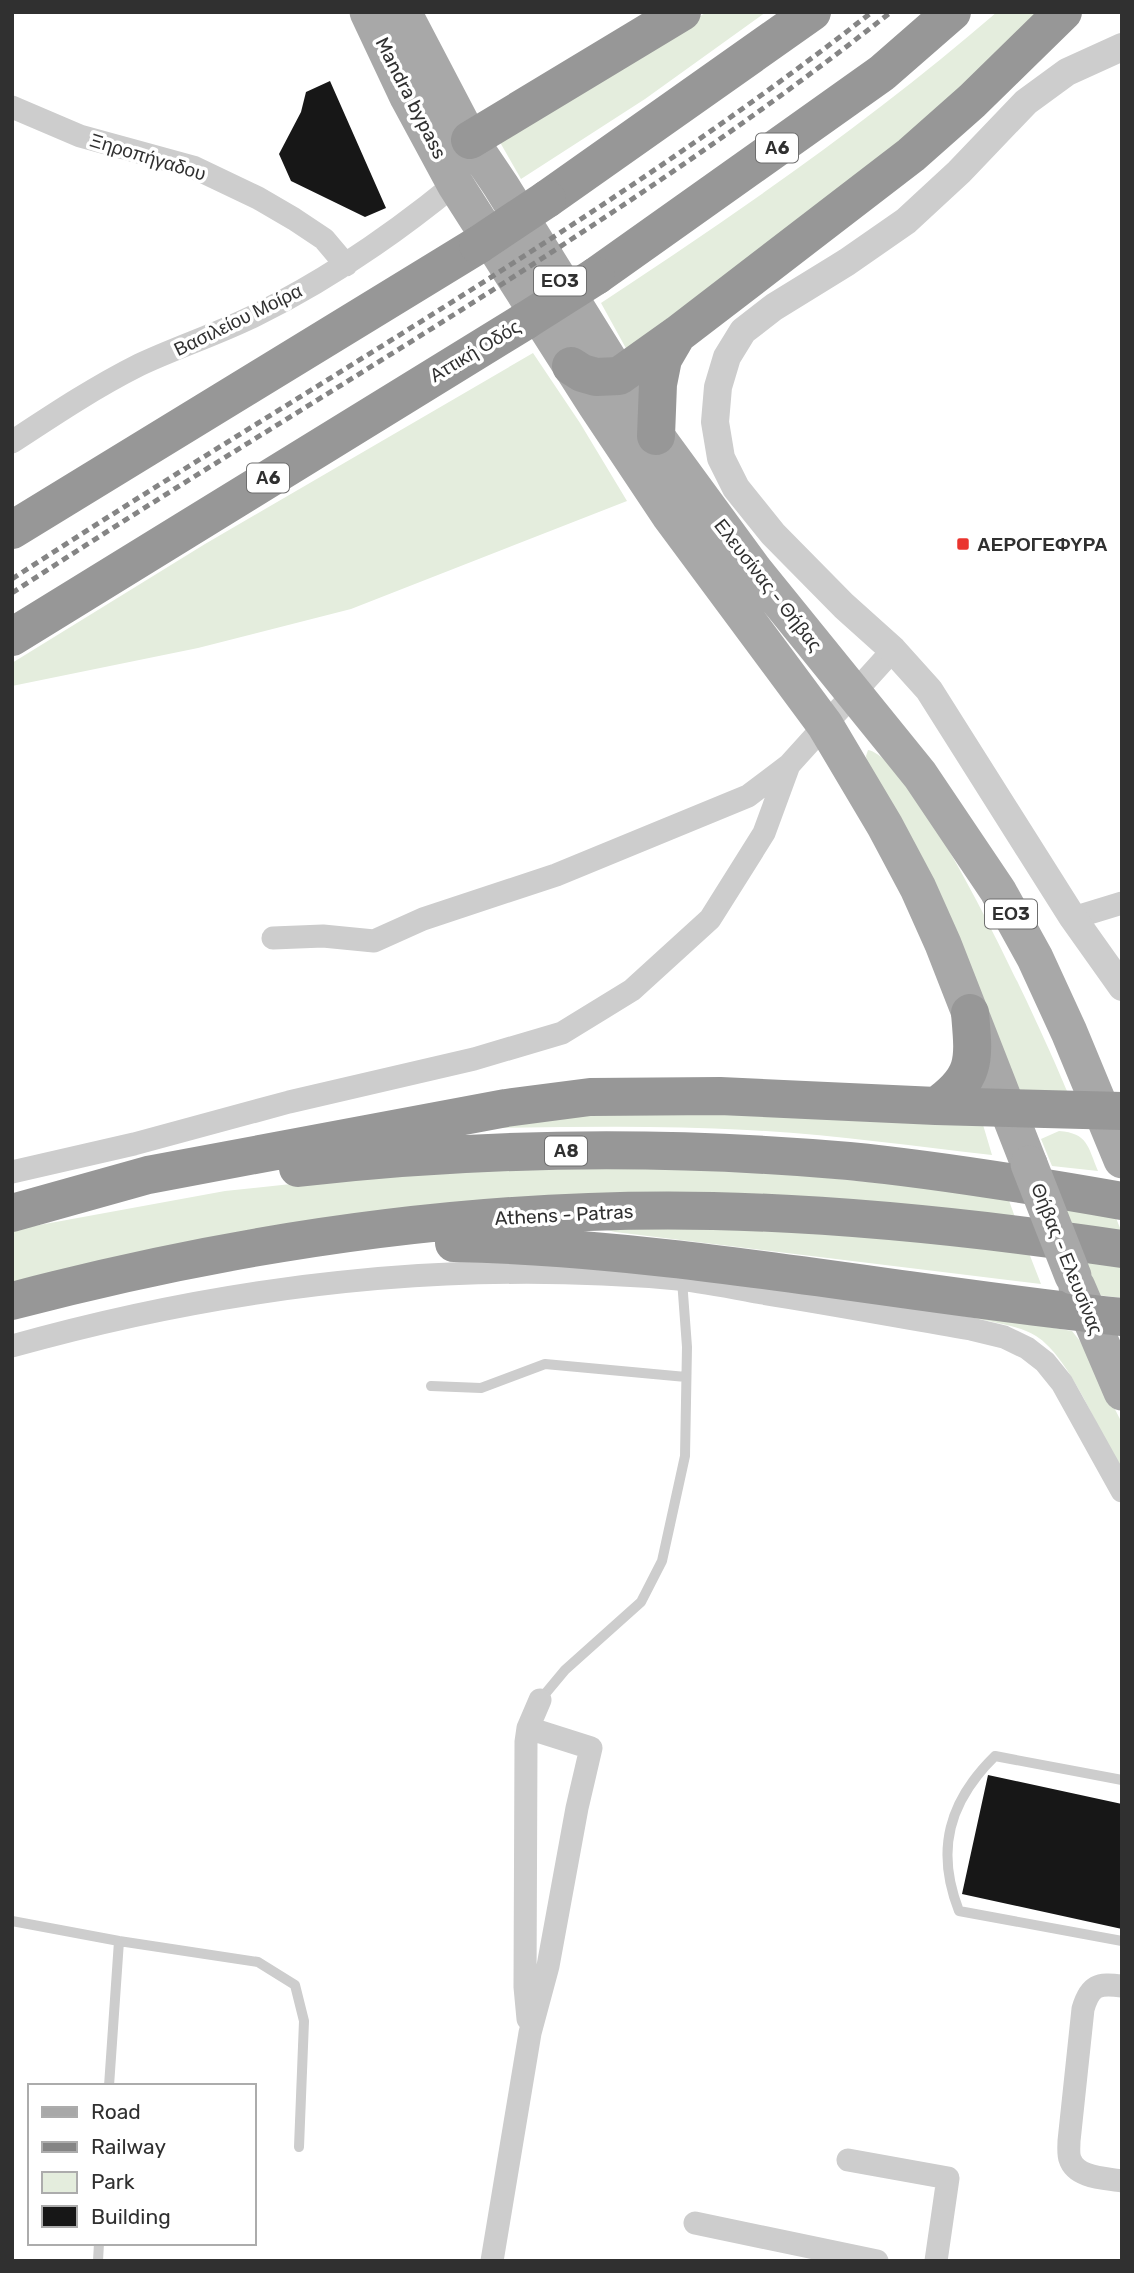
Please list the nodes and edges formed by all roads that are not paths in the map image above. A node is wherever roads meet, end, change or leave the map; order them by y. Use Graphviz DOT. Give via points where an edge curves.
graph roads {
  1 [pos="368,12"];
  2 [pos="403,12"];
  3 [pos="682,12"];
  4 [pos="812,12"];
  5 [pos="952,12"];
  6 [pos="1063,12"];
  7 [pos="1122,47"];
  8 [pos="12,107"];
  9 [pos="470,140"];
  10 [pos="455,184"];
  11 [pos="346,265"];
  12 [pos="678,334"];
  13 [pos="571,366"];
  14 [pos="619,376"];
  15 [pos="656,436"];
  16 [pos="12,442"];
  17 [pos="12,530"];
  18 [pos="12,637"];
  19 [pos="893,650"];
  20 [pos="854,693"];
  21 [pos="825,725"];
  22 [pos="789,765"];
  23 [pos="1122,903"];
  24 [pos="1073,918"];
  25 [pos="273,939"];
  26 [pos="1122,987"];
  27 [pos="970,1013"];
  28 [pos="936,1106"];
  29 [pos="1007,1107"];
  30 [pos="1111,1110"];
  31 [pos="1122,1160"];
  32 [pos="1029,1164"];
  33 [pos="12,1171"];
  34 [pos="1122,1201"];
  35 [pos="12,1214"];
  36 [pos="312,1239"];
  37 [pos="1122,1249"];
  38 [pos="682,1280"];
  39 [pos="12,1301"];
  40 [pos="1105,1315"];
  41 [pos="12,1346"];
  42 [pos="686,1377"];
  43 [pos="431,1385"];
  44 [pos="1122,1392"];
  45 [pos="1122,1491"];
  46 [pos="540,1700"];
  47 [pos="528,1728"];
  48 [pos="1122,1780"];
  49 [pos="12,1921"];
  50 [pos="119,1941"];
  51 [pos="1122,1941"];
  52 [pos="1122,1986"];
  53 [pos="530,2033"];
  54 [pos="109,2084"];
  55 [pos="299,2147"];
  56 [pos="848,2160"];
  57 [pos="1122,2181"];
  58 [pos="695,2223"];
  59 [pos="492,2261"];
  60 [pos="877,2261"];
  61 [pos="936,2261"];
  1 -- 10 [label="main road, Mandra bypass / ΕΟ3"];
  2 -- 9 [label="main road, Ελευσίνας - Θήβας / ΕΟ3"];
  3 -- 9 [label="highway"];
  4 -- 17 [label="highway, bridge" via="478,245"];
  5 -- 18 [label="highway, Αττική Οδός / Α6, bridge" via="882,73 596,275"];
  6 -- 12 [label="highway" via="911,155"];
  7 -- 19 [label="street" via="1067,72 1026,102 906,220 774,307 743,331 727,357 715,422 721,458 736,488 773,534"];
  8 -- 11 [label="street, Ξηροπήγαδου" via="80,136 193,167 258,198 324,239"];
  9 -- 10 [label="main road"];
  9 -- 14 [label="main road, Ελευσίνας - Θήβας / ΕΟ3"];
  10 -- 11 [label="street, Βασιλείου Μοίρα"];
  10 -- 13 [label="main road, Ελευσίνας - Θήβας / ΕΟ3"];
  11 -- 16 [label="street, Βασιλείου Μοίρα" via="256,315 140,365"];
  12 -- 14 [label="highway"];
  12 -- 15 [label="highway" via="663,359"];
  13 -- 14 [label="highway" via="596,377"];
  13 -- 21 [label="main road, Ελευσίνας - Θήβας / ΕΟ3" via="670,516"];
  14 -- 15 [label="main road, Ελευσίνας - Θήβας / ΕΟ3"];
  15 -- 20 [label="main road, Ελευσίνας - Θήβας / ΕΟ3" via="754,570"];
  19 -- 20 [label="street"];
  19 -- 24 [label="street" via="929,690"];
  20 -- 21 [label="street"];
  20 -- 30 [label="main road, Ελευσίνας - Θήβας / ΕΟ3" via="920,775 998,891"];
  21 -- 22 [label="street"];
  21 -- 27 [label="main road, Ελευσίνας - Θήβας / ΕΟ3" via="918,888"];
  22 -- 25 [label="street" via="748,796 556,875 423,919 374,942 323,936"];
  22 -- 33 [label="street" via="764,833 710,919 632,990 562,1032 474,1059"];
  23 -- 24 [label="street"];
  24 -- 26 [label="street"];
  27 -- 28 [label="highway" via="974,1050 969,1073 957,1091"];
  27 -- 29 [label="main road, Ελευσίνας - Θήβας / ΕΟ3"];
  28 -- 29 [label="highway"];
  28 -- 35 [label="highway" via="708,1096 590,1097 466,1115 161,1172"];
  29 -- 30 [label="highway"];
  29 -- 32 [label="main road, Ελευσίνας - Θήβας / ΕΟ3"];
  30 -- 31 [label="main road, Ελευσίνας - Θήβας / ΕΟ3"];
  32 -- 40 [label="main road, Θήβας - Ελευσίνας / ΕΟ3, bridge" via="1073,1276"];
  34 -- 35 [label="highway, Α8" via="850,1161 539,1151 422,1156 223,1177"];
  36 -- 37 [label="highway, Athens - Patras" via="541,1214 710,1211 917,1222"];
  36 -- 39 [label="highway, Athens - Patras" via="170,1262"];
  36 -- 40 [label="highway" via="567,1248"];
  38 -- 41 [label="street" via="474,1273 336,1282 194,1304"];
  38 -- 42 [label="lane"];
  38 -- 45 [label="street" via="971,1329 1027,1348 1062,1383"];
  40 -- 44 [label="main road, Θήβας - Ελευσίνας / ΕΟ3"];
  42 -- 43 [label="lane" via="545,1364 481,1388"];
  42 -- 46 [label="lane" via="685,1456 662,1561 641,1602 565,1670"];
  46 -- 47 [label="street"];
  47 -- 53 [label="street" via="525,1987"];
  47 -- 53 [label="street" via="591,1748 548,1966"];
  48 -- 51 [label="lane" via="995,1756 960,1799 947,1856 959,1911"];
  49 -- 50 [label="lane"];
  50 -- 54 [label="lane"];
  50 -- 55 [label="lane" via="258,1962 295,1985 304,2021"];
  52 -- 57 [label="street" via="1108,1984 1088,1993 1069,2141 1076,2169"];
  53 -- 59 [label="street"];
  56 -- 61 [label="street" via="948,2178"];
  58 -- 60 [label="street"];
}
